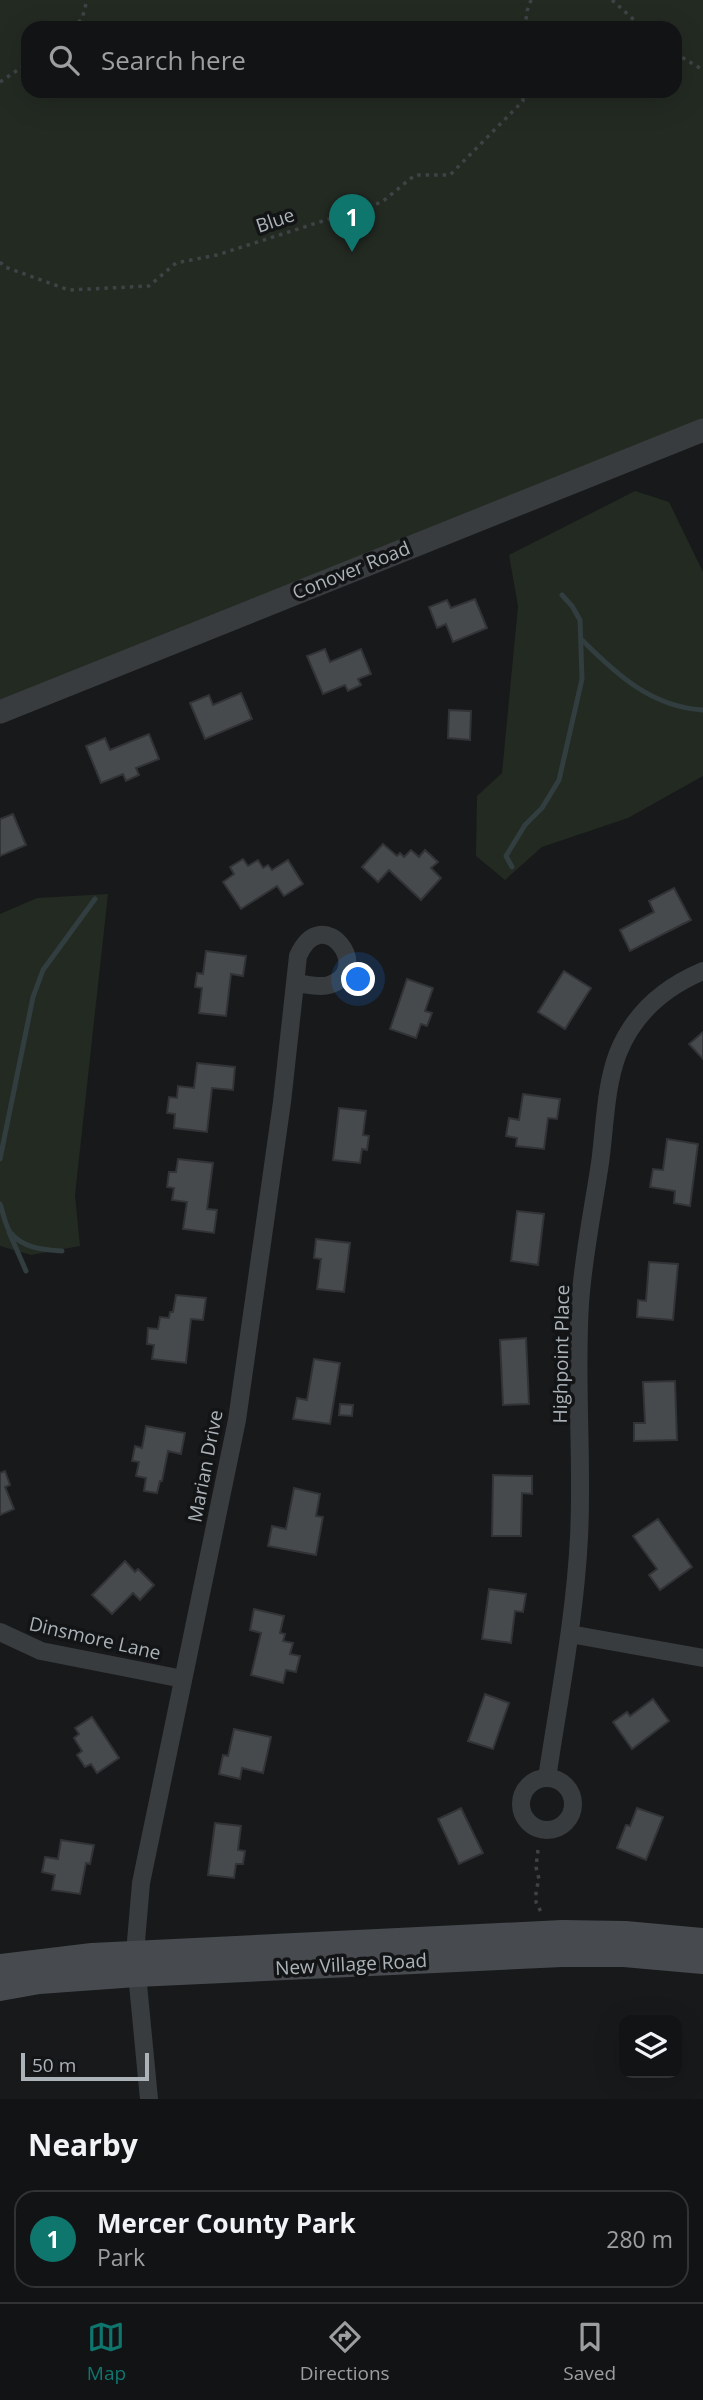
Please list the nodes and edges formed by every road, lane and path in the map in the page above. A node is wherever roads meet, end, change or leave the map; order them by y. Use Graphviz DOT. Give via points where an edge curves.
graph roads {
  1 [pos="88,0"];
  2 [pos="531,0"];
  3 [pos="612,0"];
  4 [pos="80,21"];
  5 [pos="526,21"];
  6 [pos="635,21"];
  7 [pos="682,57"];
  8 [pos="21,68"];
  9 [pos="703,70"];
  10 [pos="0,82"];
  11 [pos="523,98"];
  12 [pos="0,262"];
  13 [pos="703,430"];
  14 [pos="0,712"];
  15 [pos="703,971"];
  16 [pos="296,983"];
  17 [pos="0,1632"];
  18 [pos="570,1633"];
  19 [pos="703,1658"];
  20 [pos="183,1679"];
  21 [pos="547,1778"];
  22 [pos="538,1850"];
  23 [pos="541,1912"];
  24 [pos="703,1940"];
  25 [pos="703,1962"];
  26 [pos="136,1964"];
  27 [pos="0,1966"];
  28 [pos="0,1989"];
  29 [pos="149,2099"];
  1 -- 4 [label="path"];
  2 -- 5 [label="path"];
  3 -- 6 [label="path"];
  7 -- 9 [label="path"];
  8 -- 10 [label="path"];
  11 -- 12 [label="path, Blue" via="450,175 415,175 382,202 217,255 176,263 149,286 69,290"];
  13 -- 14 [label="street, Conover Road"];
  15 -- 18 [label="street, Highpoint Place" via="660,995 643,1012 612,1072 580,1302 581,1490"];
  16 -- 20 [label="street, Marian Drive" via="237,1420"];
  17 -- 20 [label="street, Dinsmore Lane" via="41,1651"];
  18 -- 19 [label="street"];
  18 -- 21 [label="street, Highpoint Place"];
  20 -- 26 [label="street, Marian Drive" via="146,1856"];
  22 -- 23 [label="path" via="536,1902"];
  24 -- 26 [label="main road, New Village Road" via="562,1932"];
  25 -- 26 [label="main road, New Village Road" via="562,1955"];
  26 -- 27 [label="main road, New Village Road" via="36,1960"];
  26 -- 28 [label="main road, New Village Road"];
  26 -- 29 [label="street, Marian Drive"];
}
